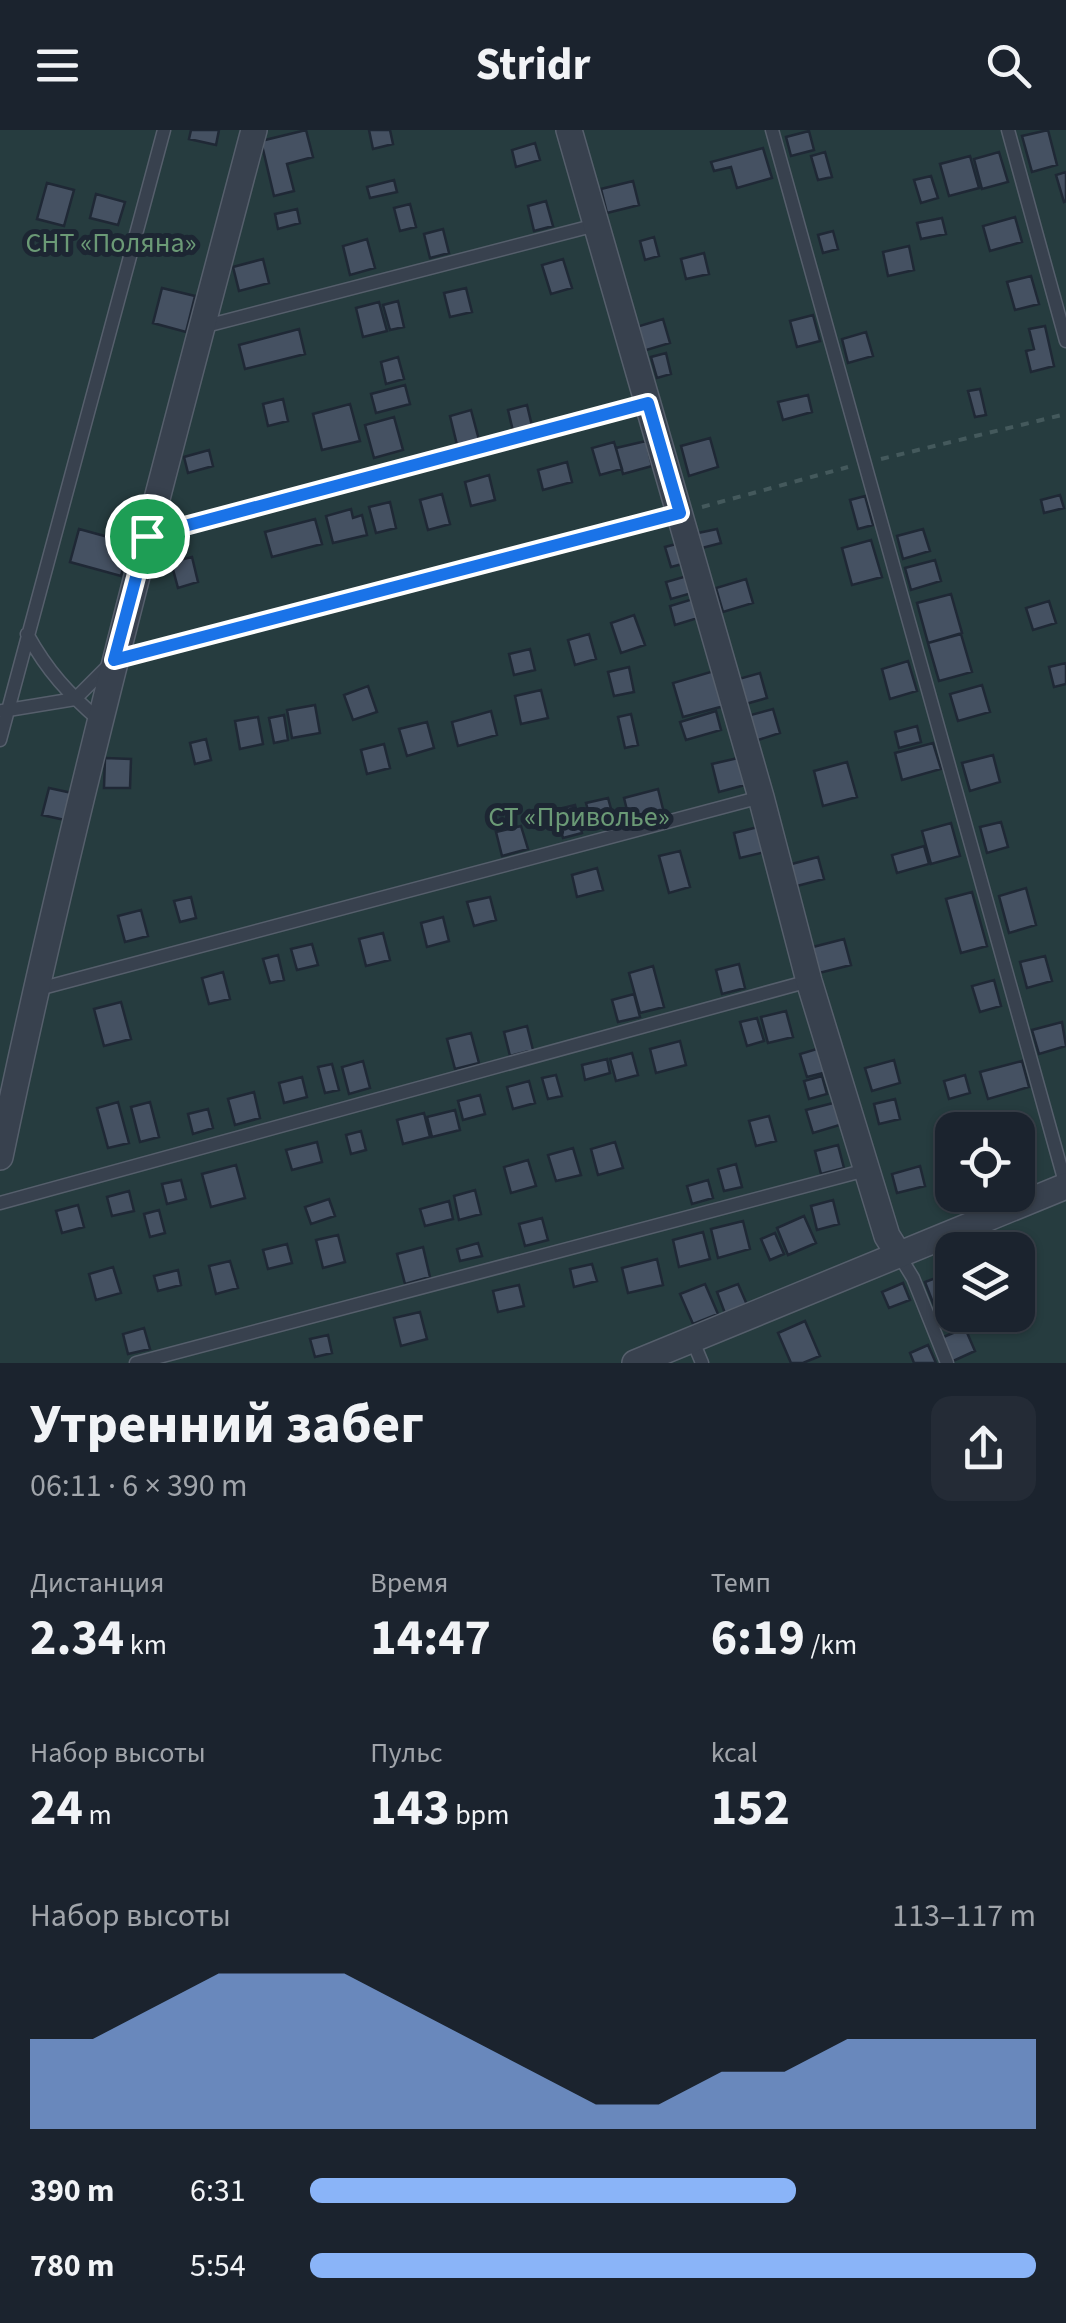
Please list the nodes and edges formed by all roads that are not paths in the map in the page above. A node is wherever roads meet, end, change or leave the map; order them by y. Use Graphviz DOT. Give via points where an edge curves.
graph roads {
  1 [pos="164,130"];
  2 [pos="254,130"];
  3 [pos="569,130"];
  4 [pos="772,130"];
  5 [pos="1008,130"];
  6 [pos="596,225"];
  7 [pos="202,326"];
  8 [pos="1066,341"];
  9 [pos="648,403"];
  10 [pos="147,536"];
  11 [pos="27,634"];
  12 [pos="114,660"];
  13 [pos="75,699"];
  14 [pos="3,710"];
  15 [pos="100,722"];
  16 [pos="0,740"];
  17 [pos="762,796"];
  18 [pos="809,981"];
  19 [pos="35,990"];
  20 [pos="0,1157"];
  21 [pos="866,1170"];
  22 [pos="1066,1186"];
  23 [pos="0,1204"];
  24 [pos="900,1256"];
  25 [pos="697,1351"];
  26 [pos="136,1363"];
  27 [pos="635,1363"];
  28 [pos="947,1363"];
  1 -- 11 [label="lane"];
  2 -- 7 [label="street"];
  3 -- 6 [label="street"];
  4 -- 22 [label="lane"];
  5 -- 8 [label="lane"];
  6 -- 7 [label="lane"];
  6 -- 9 [label="street"];
  7 -- 10 [label="street"];
  9 -- 10 [label="lane"];
  9 -- 17 [label="street"];
  10 -- 12 [label="street"];
  11 -- 13 [label="lane"];
  11 -- 14 [label="lane"];
  12 -- 13 [label="lane"];
  12 -- 15 [label="street"];
  13 -- 14 [label="lane"];
  13 -- 15 [label="lane"];
  14 -- 16 [label="lane"];
  15 -- 19 [label="street"];
  17 -- 18 [label="street"];
  17 -- 19 [label="lane"];
  18 -- 21 [label="street"];
  18 -- 23 [label="lane"];
  19 -- 20 [label="street"];
  21 -- 24 [label="street"];
  21 -- 26 [label="lane"];
  22 -- 24 [label="street"];
  24 -- 25 [label="street"];
  24 -- 28 [label="lane"];
  25 -- 27 [label="street"];
}
